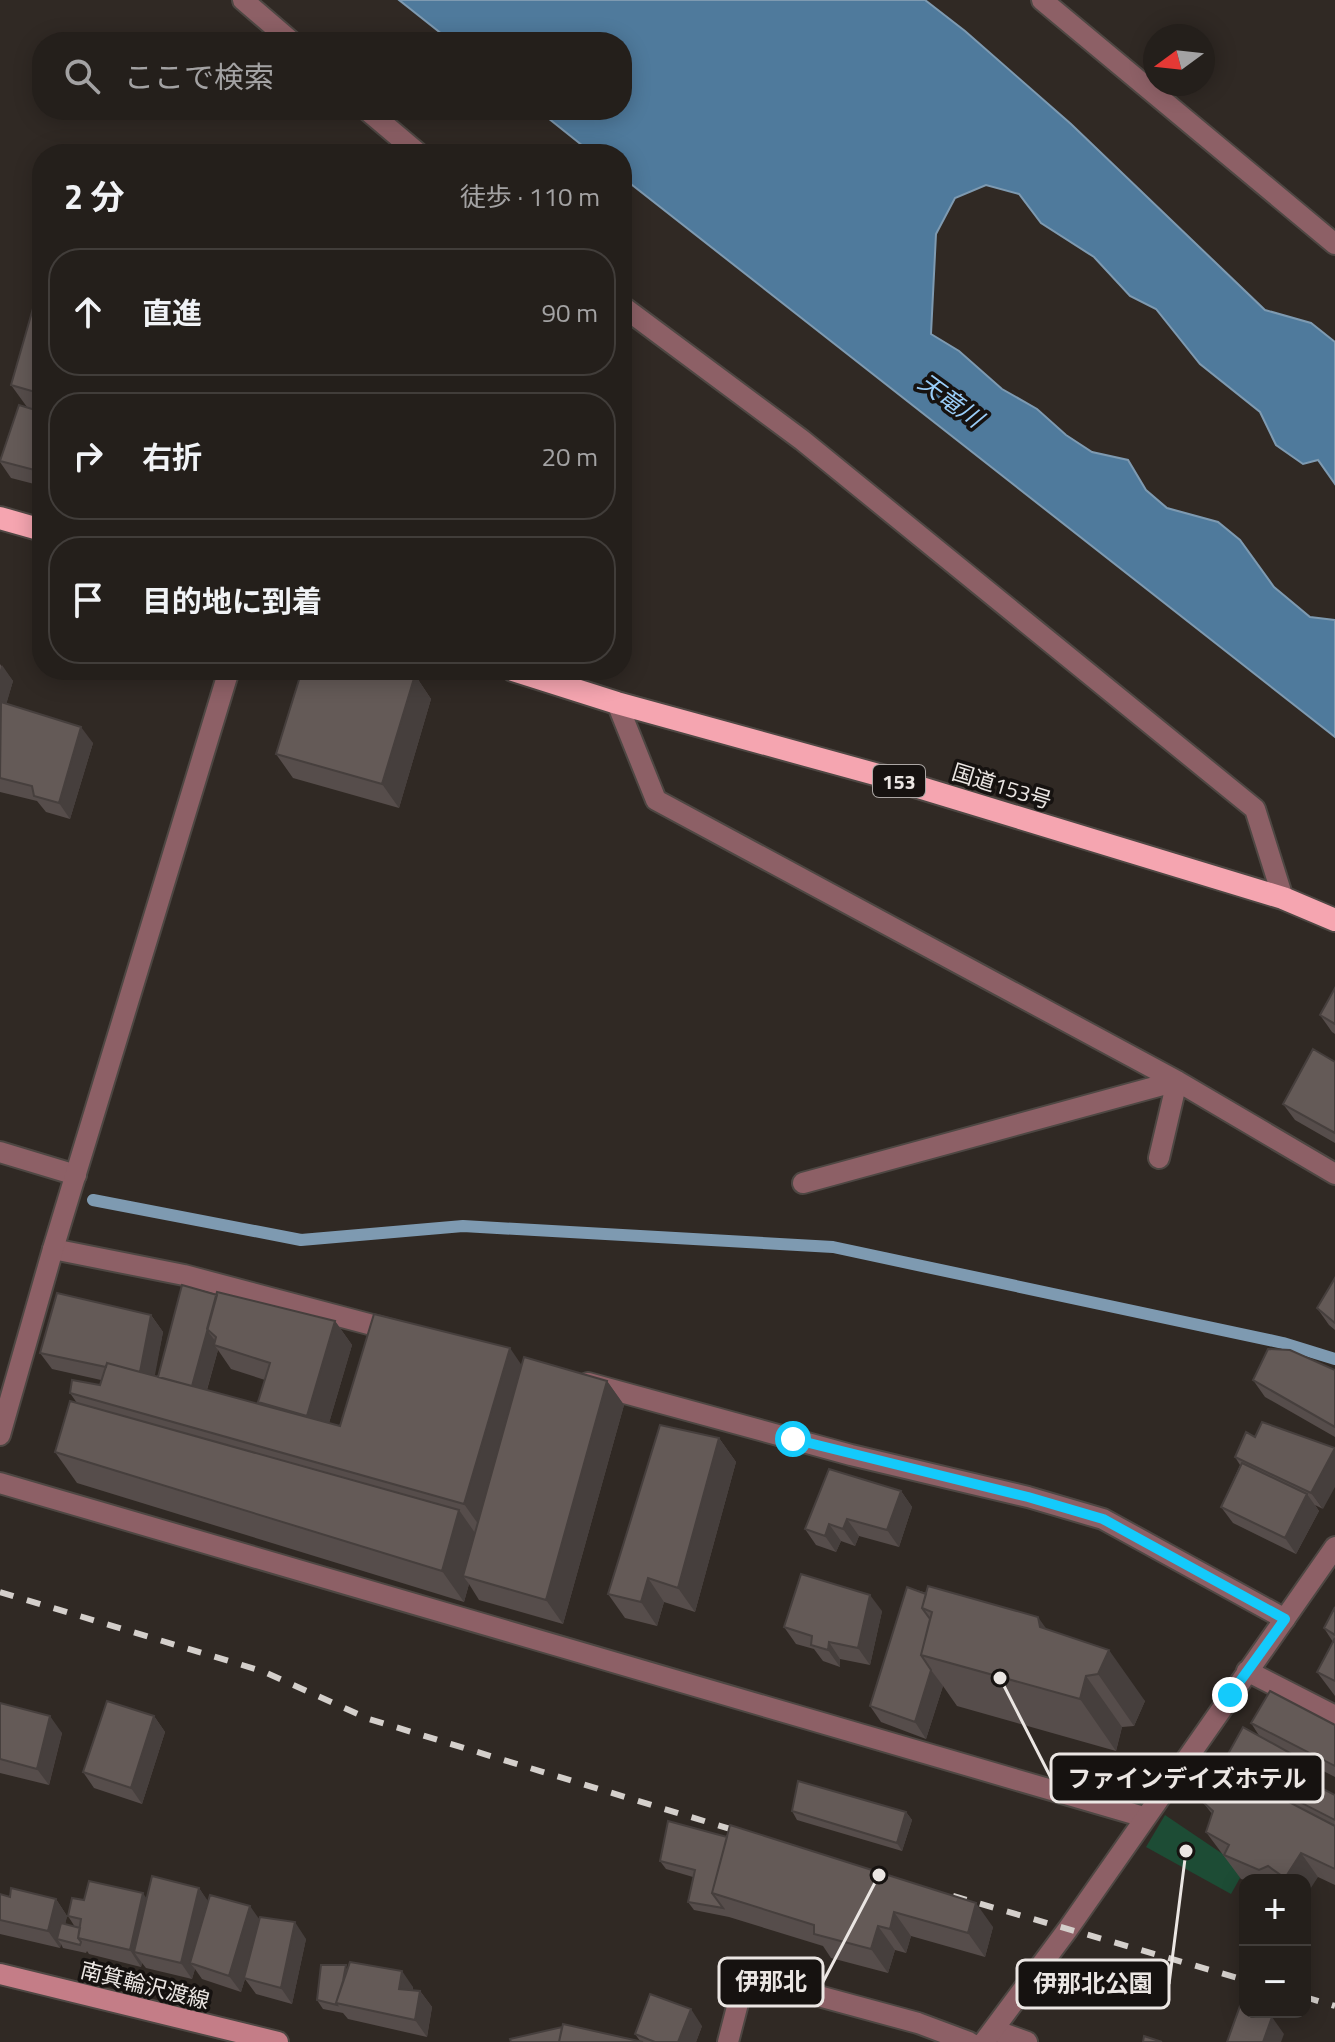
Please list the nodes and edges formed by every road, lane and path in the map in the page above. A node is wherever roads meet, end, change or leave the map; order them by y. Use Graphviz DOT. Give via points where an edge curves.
graph roads {
  1 [pos="243,0"];
  2 [pos="1042,0"];
  3 [pos="280,32"];
  4 [pos="377,120"];
  5 [pos="400,144"];
  6 [pos="1335,244"];
  7 [pos="632,313"];
  8 [pos="0,518"];
  9 [pos="32,527"];
  10 [pos="226,680"];
  11 [pos="545,680"];
  12 [pos="617,703"];
  13 [pos="1283,898"];
  14 [pos="1335,920"];
  15 [pos="1177,1081"];
  16 [pos="0,1152"];
  17 [pos="1159,1158"];
  18 [pos="1335,1174"];
  19 [pos="76,1175"];
  20 [pos="803,1183"];
  21 [pos="53,1249"];
  22 [pos="412,1335"];
  23 [pos="563,1376"];
  24 [pos="0,1435"];
  25 [pos="0,1483"];
  26 [pos="1335,1547"];
  27 [pos="1285,1619"];
  28 [pos="1247,1671"];
  29 [pos="1335,1716"];
  30 [pos="1144,1817"];
  31 [pos="0,1974"];
  32 [pos="989,2036"];
  33 [pos="278,2042"];
  34 [pos="728,2042"];
  35 [pos="969,2042"];
  36 [pos="1027,2042"];
  1 -- 3 [label="street"];
  2 -- 6 [label="street"];
  4 -- 5 [label="street"];
  7 -- 13 [label="street" via="802,440 1255,809"];
  8 -- 9 [label="highway"];
  10 -- 19 [label="street"];
  11 -- 12 [label="highway, 国道153号 / 153"];
  12 -- 13 [label="highway, 国道153号 / 153" via="882,776"];
  12 -- 15 [label="street" via="656,800"];
  13 -- 14 [label="highway, 国道153号 / 153"];
  15 -- 17 [label="street"];
  15 -- 18 [label="street"];
  15 -- 20 [label="street"];
  16 -- 19 [label="street"];
  19 -- 21 [label="street"];
  21 -- 22 [label="street" via="184,1275"];
  21 -- 24 [label="street"];
  23 -- 27 [label="street" via="1103,1519"];
  25 -- 30 [label="street"];
  26 -- 27 [label="street"];
  27 -- 28 [label="street"];
  28 -- 29 [label="street"];
  28 -- 30 [label="street"];
  30 -- 32 [label="street"];
  31 -- 33 [label="main road, 南箕輪沢渡線"];
  32 -- 36 [label="street"];
  34 -- 35 [label="street" via="745,1976"];
}
